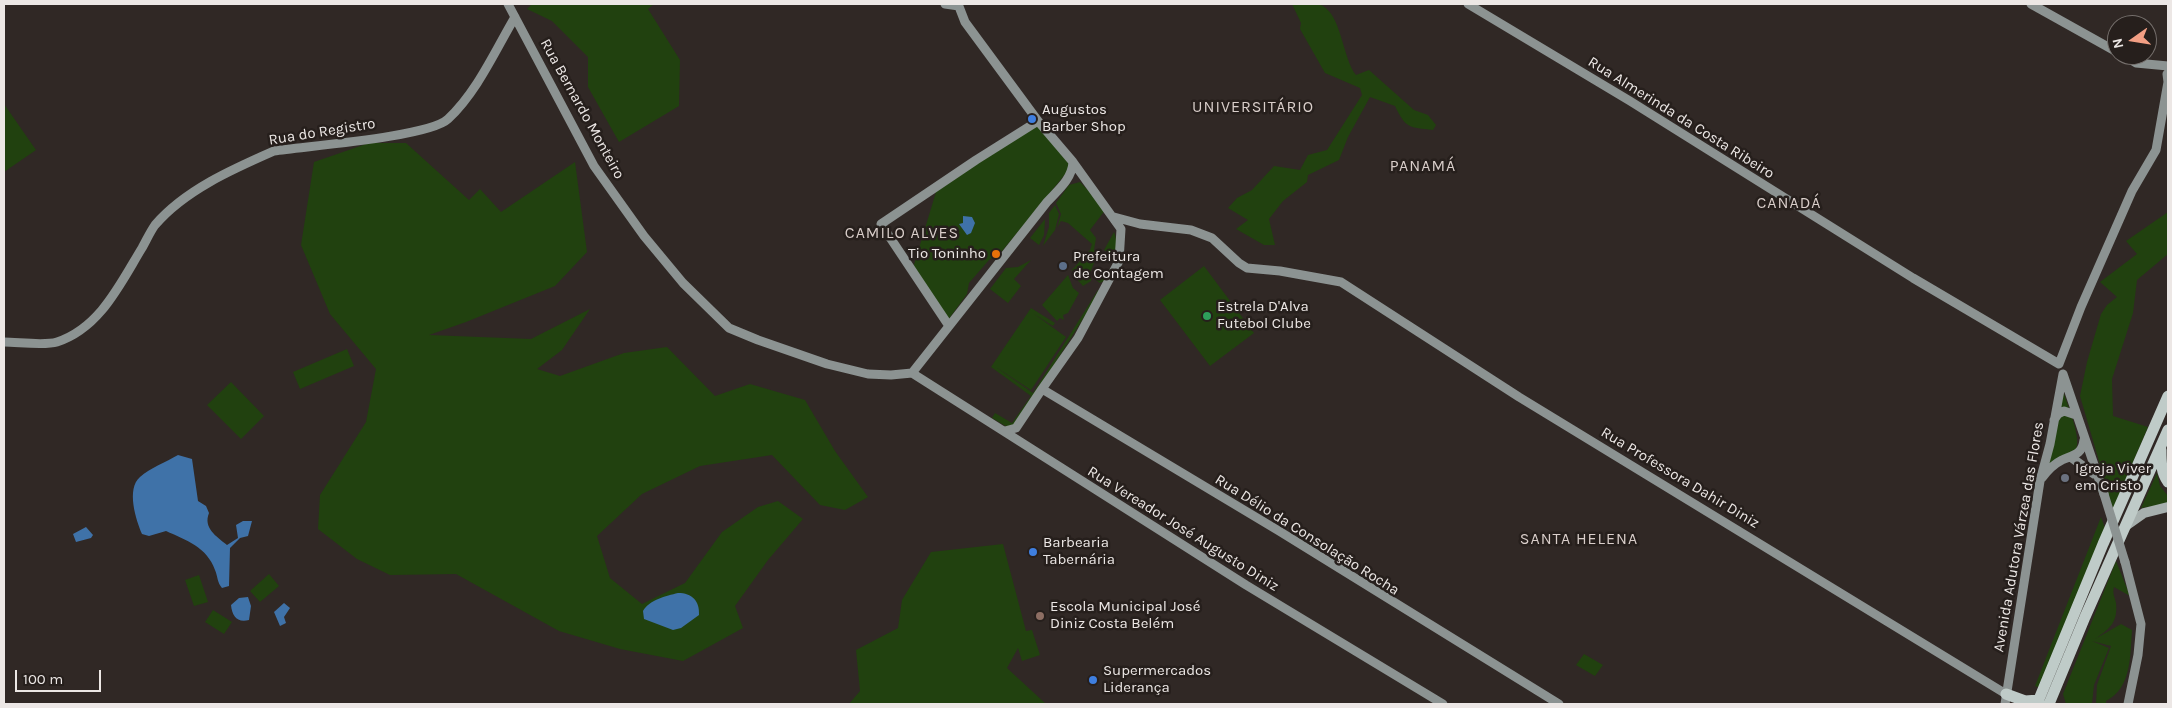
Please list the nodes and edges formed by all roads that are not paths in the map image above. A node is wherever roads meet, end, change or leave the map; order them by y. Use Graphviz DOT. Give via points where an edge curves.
graph roads {
  1 [pos="508,4"];
  2 [pos="952,4"];
  3 [pos="1468,4"];
  4 [pos="2032,4"];
  5 [pos="515,17"];
  6 [pos="2107,46"];
  7 [pos="2147,65"];
  8 [pos="2168,69"];
  9 [pos="1038,121"];
  10 [pos="1073,162"];
  11 [pos="1086,179"];
  12 [pos="1067,181"];
  13 [pos="1114,217"];
  14 [pos="1140,224"];
  15 [pos="1121,229"];
  16 [pos="949,326"];
  17 [pos="4,342"];
  18 [pos="2059,364"];
  19 [pos="912,372"];
  20 [pos="2063,374"];
  21 [pos="1042,388"];
  22 [pos="2168,396"];
  23 [pos="2076,415"];
  24 [pos="2053,421"];
  25 [pos="2168,430"];
  26 [pos="1005,431"];
  27 [pos="2084,440"];
  28 [pos="2050,444"];
  29 [pos="2162,444"];
  30 [pos="2068,458"];
  31 [pos="2096,476"];
  32 [pos="2040,481"];
  33 [pos="2168,482"];
  34 [pos="2168,507"];
  35 [pos="2127,525"];
  36 [pos="2006,699"];
  37 [pos="2042,703"];
  38 [pos="1443,704"];
  39 [pos="1559,704"];
  40 [pos="2128,704"];
  1 -- 5 [label="street, Rua Bernardo Monteiro"];
  2 -- 9 [label="street"];
  3 -- 18 [label="street, Rua Almerinda da Costa Ribeiro" via="1913,278"];
  4 -- 6 [label="street"];
  5 -- 17 [label="street, Rua do Registro" via="473,89 448,120 420,131 274,151 252,161 184,197 155,226 113,296 89,324 55,342"];
  5 -- 19 [label="street, Rua Bernardo Monteiro" via="594,166 644,236 683,283 729,328 827,364 868,374 891,376"];
  7 -- 8 [label="street"];
  8 -- 18 [label="street" via="2156,150 2132,191"];
  9 -- 10 [label="street"];
  9 -- 16 [label="street" via="881,224"];
  10 -- 11 [label="street"];
  10 -- 12 [label="street"];
  11 -- 12 [label="street"];
  11 -- 13 [label="street"];
  12 -- 16 [label="street"];
  13 -- 14 [label="street"];
  13 -- 15 [label="street"];
  14 -- 15 [label="street"];
  14 -- 36 [label="street, Rua Professora Dahir Diniz" via="1176,227 1212,238 1247,268 1341,282"];
  15 -- 21 [label="street" via="1119,261 1078,338"];
  16 -- 19 [label="street"];
  18 -- 20 [label="street"];
  19 -- 26 [label="street, Rua Vereador José Augusto Diniz"];
  20 -- 23 [label="street"];
  20 -- 24 [label="street, Avenida Adutora Várzea das Flores"];
  21 -- 26 [label="street" via="1016,428"];
  21 -- 39 [label="street, Rua Délio da Consolação Rocha"];
  22 -- 37 [label="highway" via="2110,528"];
  23 -- 24 [label="street" via="2064,411"];
  23 -- 27 [label="street"];
  24 -- 28 [label="street, Avenida Adutora Várzea das Flores"];
  25 -- 29 [label="highway"];
  26 -- 38 [label="street, Rua Vereador José Augusto Diniz" via="1237,580"];
  27 -- 30 [label="street" via="2083,446"];
  27 -- 31 [label="street"];
  28 -- 30 [label="street" via="2055,453"];
  28 -- 32 [label="street, Avenida Adutora Várzea das Flores"];
  29 -- 33 [label="highway" via="2161,463"];
  29 -- 35 [label="highway"];
  30 -- 31 [label="street" via="2087,466"];
  30 -- 32 [label="street" via="2047,471"];
  31 -- 40 [label="street, bridge" via="2125,562 2141,624"];
  32 -- 36 [label="street, Avenida Adutora Várzea das Flores"];
  34 -- 35 [label="main road" via="2144,513"];
  35 -- 37 [label="highway"];
  36 -- 37 [label="highway"];
}
